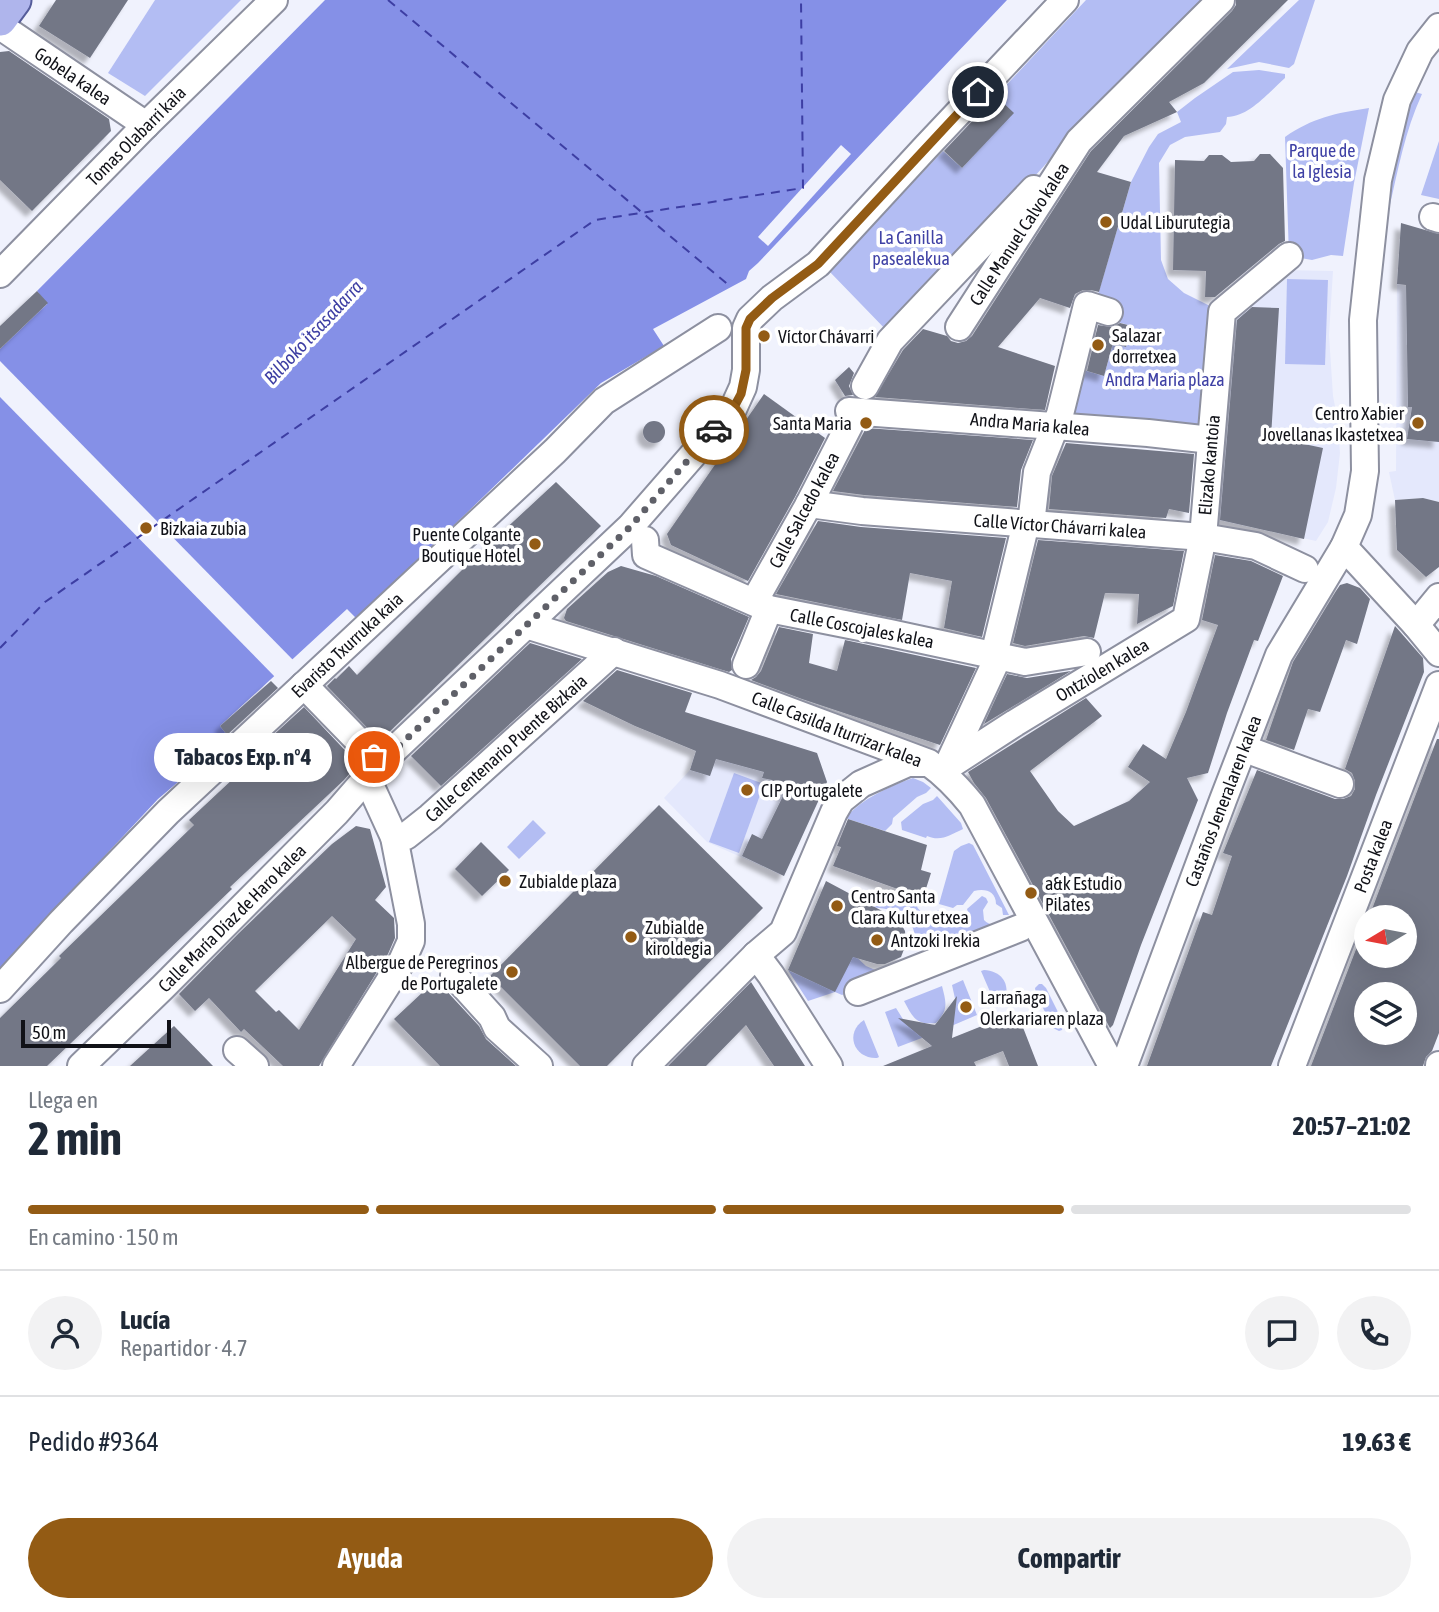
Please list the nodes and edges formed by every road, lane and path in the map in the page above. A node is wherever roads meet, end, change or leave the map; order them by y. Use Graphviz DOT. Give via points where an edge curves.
graph roads {
  1 [pos="14,0"];
  2 [pos="274,0"];
  3 [pos="1065,0"];
  4 [pos="1221,0"];
  5 [pos="0,19"];
  6 [pos="0,26"];
  7 [pos="1439,27"];
  8 [pos="146,125"];
  9 [pos="1079,141"];
  10 [pos="1289,256"];
  11 [pos="0,274"];
  12 [pos="1098,308"];
  13 [pos="959,327"];
  14 [pos="718,328"];
  15 [pos="865,386"];
  16 [pos="851,414"];
  17 [pos="1056,426"];
  18 [pos="1211,440"];
  19 [pos="809,505"];
  20 [pos="1028,523"];
  21 [pos="1203,537"];
  22 [pos="640,541"];
  23 [pos="1344,547"];
  24 [pos="619,560"];
  25 [pos="1305,569"];
  26 [pos="1439,597"];
  27 [pos="762,606"];
  28 [pos="526,625"];
  29 [pos="1416,625"];
  30 [pos="614,651"];
  31 [pos="1087,652"];
  32 [pos="1439,653"];
  33 [pos="997,655"];
  34 [pos="746,664"];
  35 [pos="304,685"];
  36 [pos="1439,685"];
  37 [pos="1256,753"];
  38 [pos="938,765"];
  39 [pos="373,772"];
  40 [pos="1339,784"];
  41 [pos="394,837"];
  42 [pos="1020,928"];
  43 [pos="756,955"];
  44 [pos="454,975"];
  45 [pos="0,989"];
  46 [pos="858,992"];
  47 [pos="81,1066"];
  48 [pos="336,1066"];
  49 [pos="539,1066"];
  50 [pos="646,1066"];
  51 [pos="829,1066"];
  52 [pos="1112,1066"];
  53 [pos="1124,1066"];
  54 [pos="1292,1066"];
  1 -- 5 [label="main road"];
  2 -- 8 [label="street, Tomas Olabarri kaia"];
  3 -- 22 [label="street, Calle María Díaz de Haro kalea" via="818,264 750,319 746,370 737,402"];
  4 -- 9 [label="street, Calle Manuel Calvo kalea"];
  6 -- 8 [label="street, Gobela kalea"];
  7 -- 23 [label="street, Castaños Jeneralaren kalea" via="1420,51 1397,100 1378,180 1363,320 1365,471 1358,515"];
  8 -- 11 [label="street, Tomas Olabarri kaia"];
  9 -- 13 [label="street, Calle Manuel Calvo kalea"];
  9 -- 15 [label="street, Calle Manuel Calvo kalea" via="890,341"];
  10 -- 18 [label="street, Elizako kantoia" via="1222,312"];
  12 -- 17 [label="street"];
  14 -- 35 [label="street, Evaristo Txurruka kaia" via="604,401"];
  16 -- 17 [label="street, Andra Maria kalea"];
  16 -- 19 [label="street, Calle Salcedo kalea"];
  17 -- 18 [label="street, Andra Maria kalea"];
  17 -- 20 [label="street" via="1037,472"];
  18 -- 21 [label="street, Elizako kantoia"];
  19 -- 20 [label="street, Calle Víctor Chávarri kalea"];
  19 -- 27 [label="street, Calle Salcedo kalea"];
  20 -- 21 [label="street, Calle Víctor Chávarri kalea"];
  20 -- 33 [label="street"];
  21 -- 25 [label="street, Calle Víctor Chávarri kalea" via="1256,546"];
  21 -- 38 [label="street, Ontziolen kalea" via="1186,619"];
  22 -- 24 [label="street"];
  22 -- 27 [label="street, Calle Coscojales kalea"];
  22 -- 28 [label="street, Calle María Díaz de Haro kalea" via="564,591"];
  23 -- 29 [label="street"];
  23 -- 53 [label="street, Castaños Jeneralaren kalea" via="1279,655"];
  26 -- 29 [label="street"];
  27 -- 33 [label="street, Calle Coscojales kalea"];
  27 -- 34 [label="street, Calle Salcedo kalea"];
  28 -- 30 [label="street, Calle Casilda Iturrizar kalea"];
  28 -- 39 [label="street, Calle María Díaz de Haro kalea"];
  29 -- 32 [label="street"];
  30 -- 38 [label="street, Calle Casilda Iturrizar kalea"];
  30 -- 41 [label="street, Calle Centenario Puente Bizkaia" via="430,817 406,836"];
  31 -- 33 [label="street, Calle Coscojales kalea" via="1025,662"];
  33 -- 38 [label="street"];
  35 -- 39 [label="street" via="374,757"];
  35 -- 45 [label="street, Evaristo Txurruka kaia" via="168,812"];
  36 -- 54 [label="street, Posta kalea"];
  37 -- 40 [label="street"];
  38 -- 43 [label="street" via="908,763 862,784 841,800 783,932"];
  38 -- 52 [label="street, Calle Casilda Iturrizar kalea" via="972,805"];
  39 -- 41 [label="street"];
  39 -- 47 [label="street, Calle María Díaz de Haro kalea"];
  41 -- 48 [label="street" via="411,942"];
  42 -- 46 [label="street"];
  43 -- 50 [label="street"];
  43 -- 51 [label="street"];
  44 -- 49 [label="street" via="497,1028"];
}
